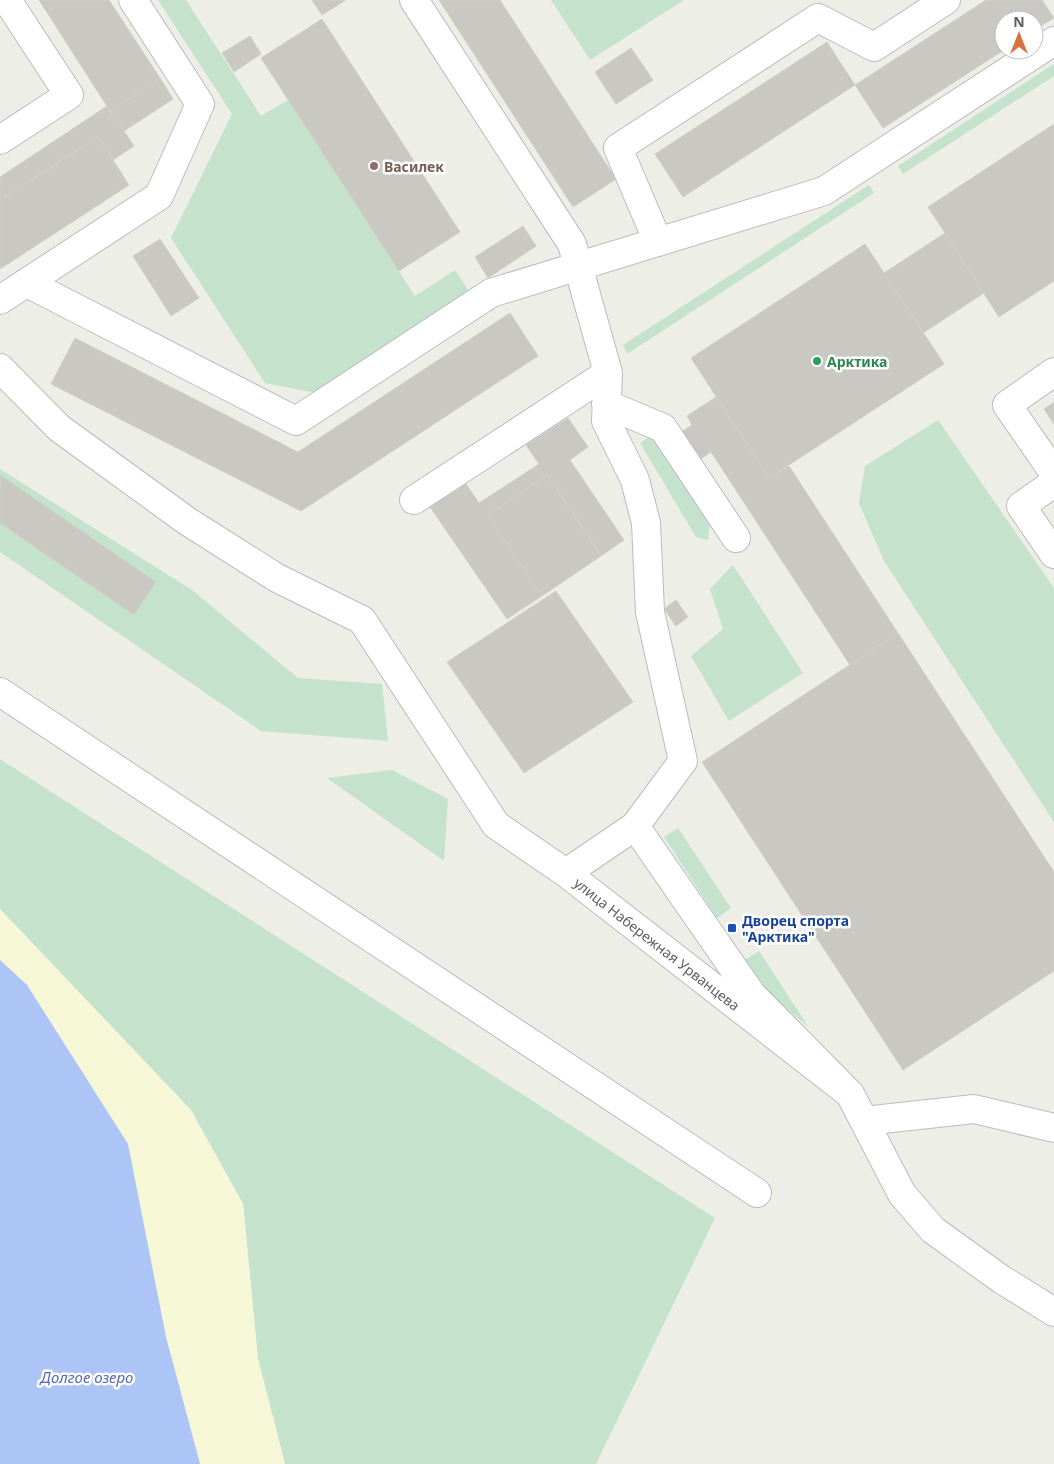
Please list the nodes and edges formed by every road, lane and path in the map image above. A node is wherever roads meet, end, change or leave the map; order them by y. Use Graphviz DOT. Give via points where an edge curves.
graph roads {
  1 [pos="7,0"];
  2 [pos="133,0"];
  3 [pos="414,0"];
  4 [pos="946,0"];
  5 [pos="1054,42"];
  6 [pos="0,140"];
  7 [pos="658,242"];
  8 [pos="579,267"];
  9 [pos="27,283"];
  10 [pos="0,300"];
  11 [pos="0,368"];
  12 [pos="1054,372"];
  13 [pos="608,373"];
  14 [pos="606,404"];
  15 [pos="1054,473"];
  16 [pos="1054,483"];
  17 [pos="414,500"];
  18 [pos="736,538"];
  19 [pos="1054,554"];
  20 [pos="0,692"];
  21 [pos="635,826"];
  22 [pos="566,873"];
  23 [pos="850,1094"];
  24 [pos="864,1121"];
  25 [pos="1054,1128"];
  26 [pos="757,1193"];
  27 [pos="1054,1312"];
  1 -- 6 [label="street" via="68,95"];
  2 -- 9 [label="street" via="200,104 159,196"];
  3 -- 8 [label="street" via="572,244"];
  4 -- 7 [label="street" via="874,47 818,18 618,148"];
  5 -- 7 [label="street" via="824,191"];
  7 -- 8 [label="street"];
  8 -- 9 [label="street" via="491,293 296,420"];
  8 -- 13 [label="street"];
  9 -- 10 [label="street"];
  11 -- 22 [label="street" via="59,428 187,521 277,578 362,620 496,825"];
  12 -- 15 [label="street" via="1007,405"];
  13 -- 14 [label="street"];
  13 -- 17 [label="street"];
  14 -- 18 [label="street" via="664,428"];
  14 -- 21 [label="street" via="606,421 635,480 646,523 650,612 683,761"];
  16 -- 19 [label="street" via="1021,506"];
  20 -- 26 [label="street"];
  21 -- 22 [label="street, улица Набережная Урванцева"];
  21 -- 23 [label="street, улица Набережная Урванцева" via="752,995"];
  22 -- 23 [label="street, улица Набережная Урванцева"];
  23 -- 24 [label="street, улица Набережная Урванцева"];
  24 -- 25 [label="street" via="974,1109"];
  24 -- 27 [label="street, улица Набережная Урванцева" via="902,1194 933,1230"];
}
